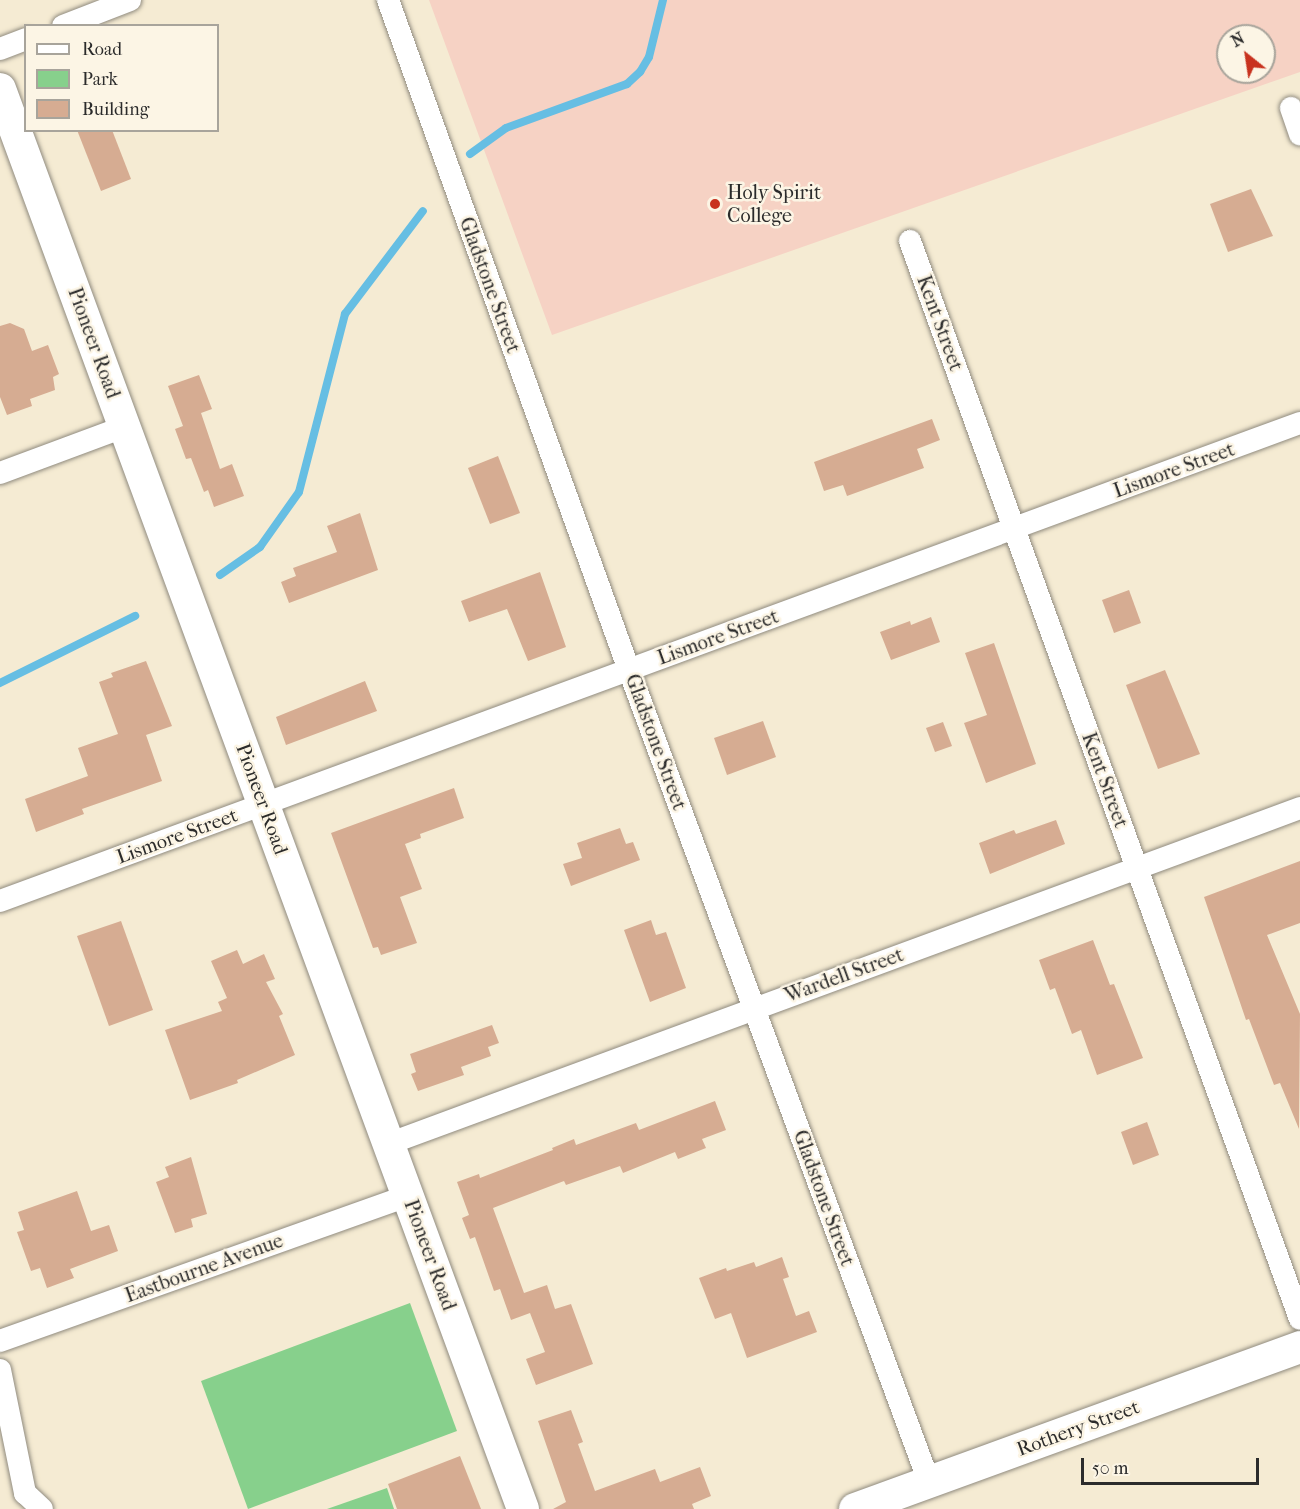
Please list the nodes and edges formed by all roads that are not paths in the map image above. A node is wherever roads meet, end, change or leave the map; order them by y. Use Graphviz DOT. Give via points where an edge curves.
graph roads {
  1 [pos="130,0"];
  2 [pos="388,0"];
  3 [pos="68,24"];
  4 [pos="24,40"];
  5 [pos="0,49"];
  6 [pos="0,89"];
  7 [pos="1291,108"];
  8 [pos="1300,134"];
  9 [pos="910,241"];
  10 [pos="1300,423"];
  11 [pos="124,427"];
  12 [pos="0,472"];
  13 [pos="1014,529"];
  14 [pos="629,670"];
  15 [pos="263,804"];
  16 [pos="1300,807"];
  17 [pos="1137,868"];
  18 [pos="0,901"];
  19 [pos="754,1009"];
  20 [pos="388,1144"];
  21 [pos="407,1196"];
  22 [pos="1300,1319"];
  23 [pos="0,1341"];
  24 [pos="1300,1347"];
  25 [pos="0,1370"];
  26 [pos="929,1482"];
  27 [pos="42,1509"];
  28 [pos="523,1509"];
  29 [pos="855,1509"];
  1 -- 3 [label="street"];
  2 -- 14 [label="street, Gladstone Street"];
  4 -- 5 [label="street"];
  6 -- 11 [label="main road, Pioneer Road"];
  7 -- 8 [label="street"];
  9 -- 13 [label="street, Kent Street"];
  10 -- 13 [label="street, Lismore Street"];
  11 -- 12 [label="street"];
  11 -- 15 [label="main road, Pioneer Road"];
  13 -- 14 [label="street, Lismore Street"];
  13 -- 17 [label="street, Kent Street"];
  14 -- 15 [label="street, Lismore Street"];
  14 -- 19 [label="street, Gladstone Street"];
  15 -- 18 [label="street, Lismore Street"];
  15 -- 20 [label="main road, Pioneer Road"];
  16 -- 17 [label="street, Wardell Street"];
  17 -- 19 [label="street, Wardell Street"];
  17 -- 22 [label="street, Kent Street"];
  19 -- 20 [label="street, Wardell Street"];
  19 -- 26 [label="street, Gladstone Street"];
  20 -- 21 [label="main road, Pioneer Road"];
  21 -- 23 [label="street, Eastbourne Avenue"];
  21 -- 28 [label="main road, Pioneer Road"];
  24 -- 26 [label="main road, Rothery Street"];
  25 -- 27 [label="street" via="25,1493"];
  26 -- 29 [label="main road, Rothery Street"];
}
